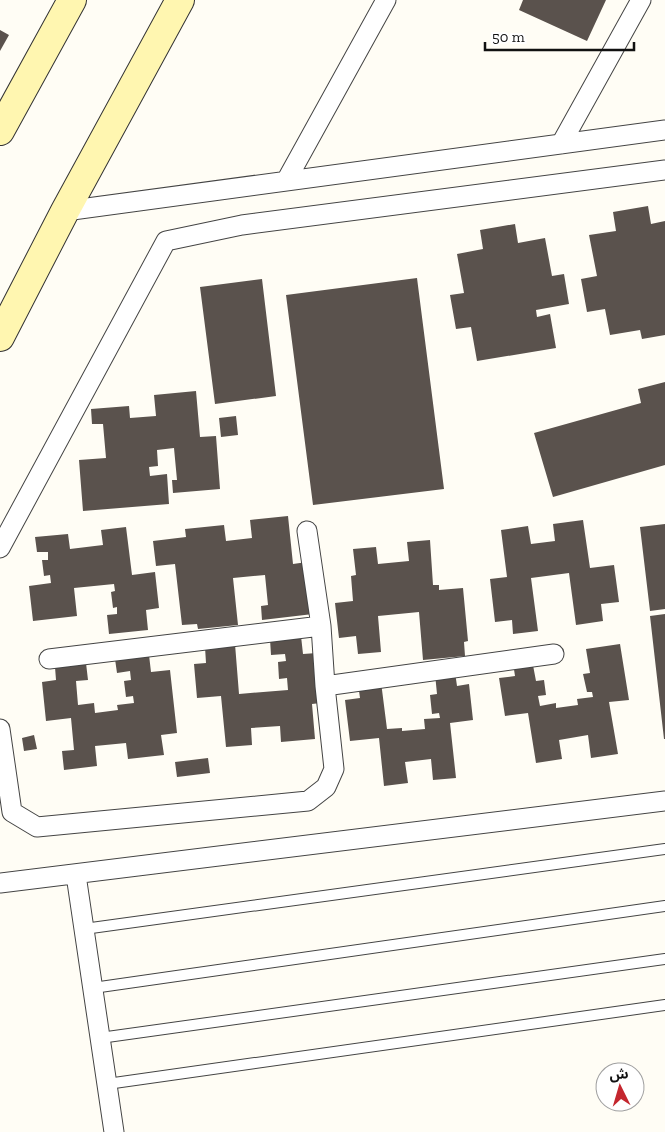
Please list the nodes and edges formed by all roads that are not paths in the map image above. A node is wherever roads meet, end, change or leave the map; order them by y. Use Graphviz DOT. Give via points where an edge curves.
graph roads {
  1 [pos="72,0"];
  2 [pos="180,0"];
  3 [pos="386,0"];
  4 [pos="641,0"];
  5 [pos="665,130"];
  6 [pos="0,131"];
  7 [pos="561,144"];
  8 [pos="665,170"];
  9 [pos="286,181"];
  10 [pos="65,211"];
  11 [pos="0,338"];
  12 [pos="307,532"];
  13 [pos="0,548"];
  14 [pos="321,626"];
  15 [pos="554,654"];
  16 [pos="49,659"];
  17 [pos="325,686"];
  18 [pos="0,729"];
  19 [pos="665,801"];
  20 [pos="665,849"];
  21 [pos="76,875"];
  22 [pos="0,883"];
  23 [pos="665,906"];
  24 [pos="84,929"];
  25 [pos="665,959"];
  26 [pos="93,988"];
  27 [pos="665,1005"];
  28 [pos="100,1038"];
  29 [pos="107,1084"];
  30 [pos="114,1132"];
  1 -- 6 [label="street"];
  2 -- 10 [label="street"];
  3 -- 9 [label="street"];
  4 -- 7 [label="street"];
  5 -- 7 [label="street"];
  7 -- 9 [label="street"];
  8 -- 13 [label="street" via="242,225 166,241"];
  9 -- 10 [label="street"];
  10 -- 11 [label="street"];
  12 -- 14 [label="street"];
  14 -- 16 [label="street"];
  14 -- 17 [label="street"];
  15 -- 17 [label="street"];
  17 -- 18 [label="street" via="334,768 326,787 308,801 36,827 12,812"];
  19 -- 21 [label="street"];
  20 -- 24 [label="lane"];
  21 -- 22 [label="street"];
  21 -- 24 [label="street"];
  23 -- 26 [label="lane"];
  24 -- 26 [label="street"];
  25 -- 28 [label="lane"];
  26 -- 28 [label="street"];
  27 -- 29 [label="lane"];
  28 -- 29 [label="street"];
  29 -- 30 [label="street"];
}
